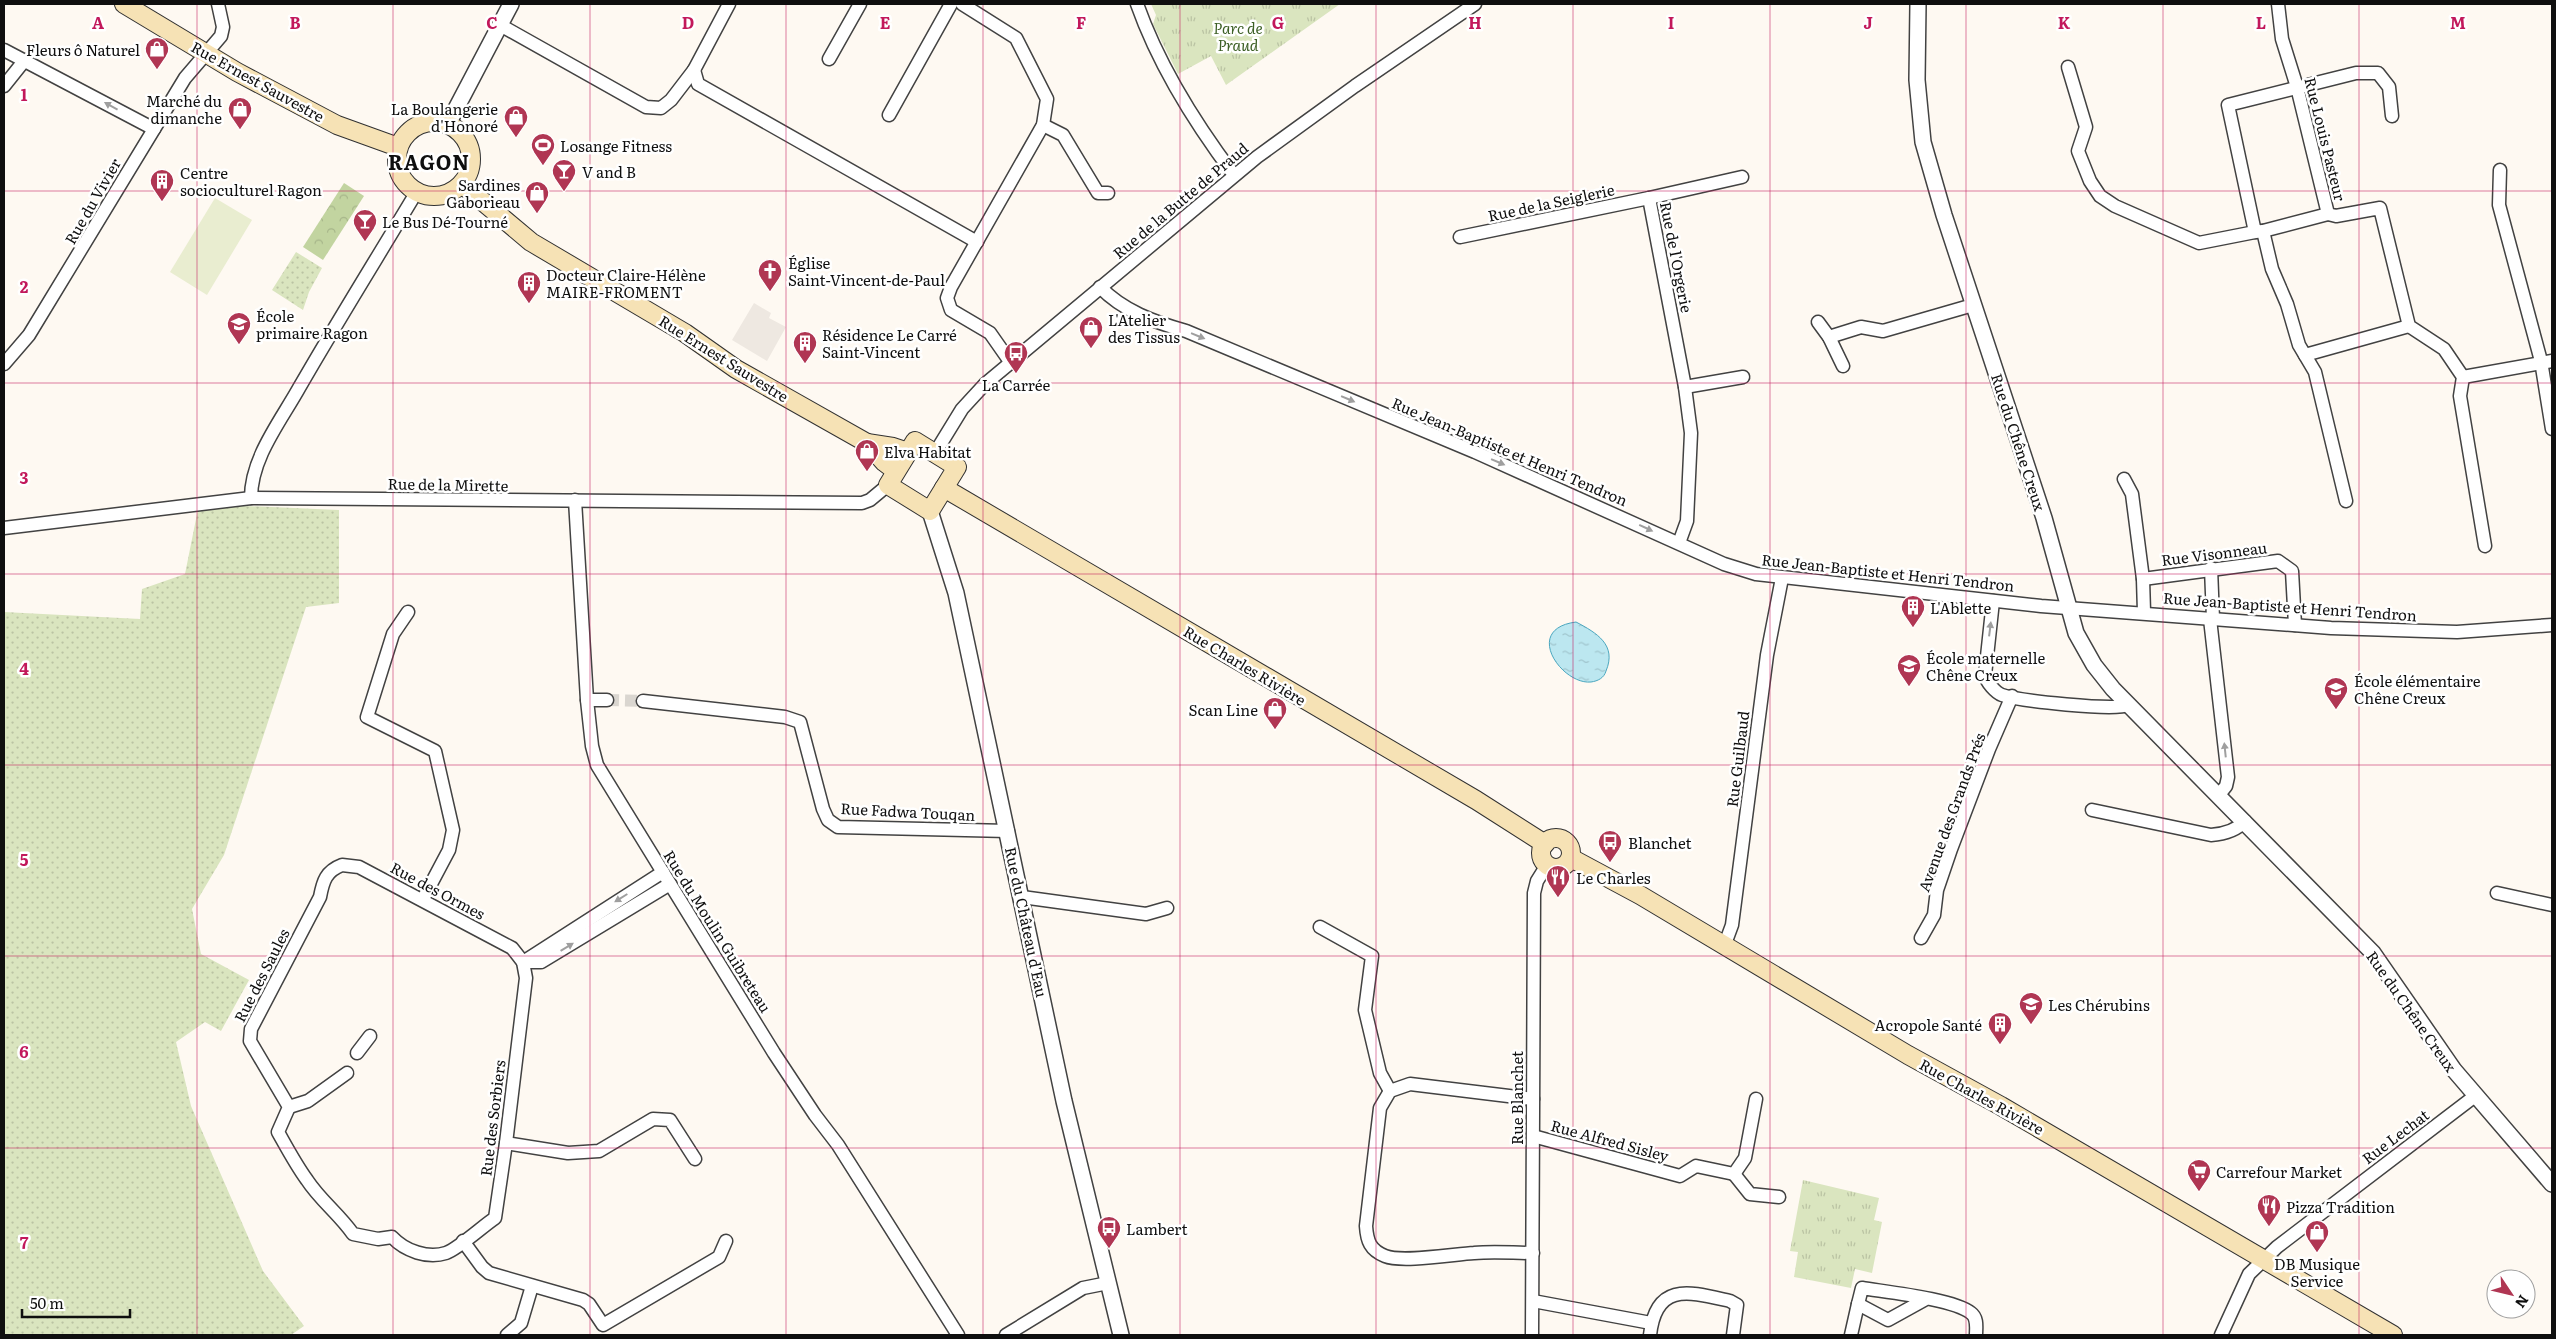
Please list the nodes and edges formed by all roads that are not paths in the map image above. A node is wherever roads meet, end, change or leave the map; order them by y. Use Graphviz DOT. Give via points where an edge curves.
graph roads {
  1 [pos="124,4"];
  2 [pos="218,4"];
  3 [pos="511,4"];
  4 [pos="729,4"];
  5 [pos="860,4"];
  6 [pos="951,4"];
  7 [pos="962,4"];
  8 [pos="1137,4"];
  9 [pos="1475,4"];
  10 [pos="1918,4"];
  11 [pos="2278,4"];
  12 [pos="500,25"];
  13 [pos="4,50"];
  14 [pos="206,53"];
  15 [pos="829,59"];
  16 [pos="24,61"];
  17 [pos="2068,67"];
  18 [pos="694,70"];
  19 [pos="4,86"];
  20 [pos="2297,87"];
  21 [pos="889,115"];
  22 [pos="2392,116"];
  23 [pos="448,124"];
  24 [pos="1044,125"];
  25 [pos="154,129"];
  26 [pos="398,147"];
  27 [pos="2500,170"];
  28 [pos="1234,175"];
  29 [pos="1742,177"];
  30 [pos="462,184"];
  31 [pos="416,193"];
  32 [pos="1108,193"];
  33 [pos="1649,198"];
  34 [pos="2328,214"];
  35 [pos="2259,232"];
  36 [pos="1460,237"];
  37 [pos="977,242"];
  38 [pos="1100,286"];
  39 [pos="1973,306"];
  40 [pos="1818,322"];
  41 [pos="2409,326"];
  42 [pos="1829,336"];
  43 [pos="2305,355"];
  44 [pos="2547,361"];
  45 [pos="1011,363"];
  46 [pos="4,364"];
  47 [pos="1843,366"];
  48 [pos="1743,377"];
  49 [pos="2463,377"];
  50 [pos="1685,387"];
  51 [pos="2552,429"];
  52 [pos="866,443"];
  53 [pos="908,452"];
  54 [pos="935,454"];
  55 [pos="892,478"];
  56 [pos="2124,479"];
  57 [pos="944,488"];
  58 [pos="251,498"];
  59 [pos="575,500"];
  60 [pos="2346,502"];
  61 [pos="930,511"];
  62 [pos="4,528"];
  63 [pos="1679,543"];
  64 [pos="2485,546"];
  65 [pos="2211,568"];
  66 [pos="1782,578"];
  67 [pos="2143,579"];
  68 [pos="1993,601"];
  69 [pos="2067,606"];
  70 [pos="408,612"];
  71 [pos="2144,612"];
  72 [pos="2211,619"];
  73 [pos="2295,625"];
  74 [pos="2552,625"];
  75 [pos="2012,696"];
  76 [pos="587,700"];
  77 [pos="607,700"];
  78 [pos="643,702"];
  79 [pos="2129,705"];
  80 [pos="2218,796"];
  81 [pos="2092,810"];
  82 [pos="2245,821"];
  83 [pos="1008,831"];
  84 [pos="1545,844"];
  85 [pos="1570,858"];
  86 [pos="1548,865"];
  87 [pos="330,870"];
  88 [pos="663,872"];
  89 [pos="670,884"];
  90 [pos="2497,893"];
  91 [pos="1022,897"];
  92 [pos="423,899"];
  93 [pos="2552,905"];
  94 [pos="1167,908"];
  95 [pos="1320,927"];
  96 [pos="1920,938"];
  97 [pos="1725,944"];
  98 [pos="523,962"];
  99 [pos="370,1036"];
  100 [pos="357,1053"];
  101 [pos="347,1073"];
  102 [pos="1390,1091"];
  103 [pos="2475,1096"];
  104 [pos="1533,1099"];
  105 [pos="1756,1100"];
  106 [pos="290,1107"];
  107 [pos="1533,1136"];
  108 [pos="506,1143"];
  109 [pos="695,1159"];
  110 [pos="1734,1174"];
  111 [pos="2552,1184"];
  112 [pos="1779,1197"];
  113 [pos="463,1241"];
  114 [pos="726,1241"];
  115 [pos="1533,1253"];
  116 [pos="2263,1260"];
  117 [pos="1108,1283"];
  118 [pos="532,1286"];
  119 [pos="1926,1299"];
  120 [pos="1533,1301"];
  121 [pos="1858,1304"];
  122 [pos="1651,1329"];
  123 [pos="507,1335"];
  124 [pos="958,1335"];
  125 [pos="1006,1335"];
  126 [pos="1121,1335"];
  127 [pos="1532,1335"];
  128 [pos="1732,1335"];
  129 [pos="1851,1335"];
  130 [pos="1976,1335"];
  131 [pos="2221,1335"];
  132 [pos="2393,1335"];
  1 -- 14 [label="main road, Rue Ernest Sauvestre"];
  2 -- 14 [label="street, Rue du Vivier" via="222,36"];
  3 -- 12 [label="street"];
  4 -- 18 [label="street"];
  5 -- 15 [label="street"];
  6 -- 21 [label="street"];
  7 -- 24 [label="street" via="1016,38 1047,98"];
  8 -- 28 [label="street" via="1174,85"];
  9 -- 28 [label="street, Rue de la Butte de Praud" via="1355,86"];
  10 -- 39 [label="street, Rue du Chêne Creux" via="1917,80 1923,142"];
  11 -- 20 [label="street, Rue Louis Pasteur" via="2282,39"];
  12 -- 18 [label="street" via="651,109 666,105"];
  12 -- 23 [label="street"];
  13 -- 16 [label="street"];
  14 -- 25 [label="street, Rue du Vivier" via="185,78"];
  14 -- 26 [label="main road, Rue Ernest Sauvestre" via="337,125"];
  16 -- 19 [label="street"];
  25 -- 16 [label="street, one-way"];
  17 -- 35 [label="street" via="2086,127 2078,151 2100,196 2115,206 2199,243"];
  18 -- 37 [label="street" via="698,84"];
  20 -- 22 [label="street" via="2356,73 2378,73 2388,87"];
  20 -- 34 [label="street, Rue Louis Pasteur"];
  20 -- 35 [label="street" via="2228,105"];
  23 -- 26 [label="main road" via="428,122 418,125 402,138"];
  23 -- 30 [label="main road" via="464,137 470,150 471,166"];
  24 -- 32 [label="street" via="1063,135 1098,192"];
  24 -- 37 [label="street"];
  25 -- 46 [label="street, Rue du Vivier" via="29,335"];
  26 -- 31 [label="main road" via="397,168 401,178"];
  27 -- 44 [label="street" via="2499,205"];
  28 -- 38 [label="street, Rue de la Butte de Praud"];
  29 -- 33 [label="street, Rue de l'Orgerie"];
  30 -- 31 [label="main road" via="455,191 441,196"];
  30 -- 52 [label="main road, Rue Ernest Sauvestre" via="531,242 685,333 736,369"];
  31 -- 58 [label="street" via="257,461"];
  33 -- 36 [label="street, Rue de la Seiglerie"];
  33 -- 50 [label="street, Rue de l'Orgerie"];
  34 -- 35 [label="street"];
  34 -- 41 [label="street, Rue Louis Pasteur" via="2336,216 2380,208"];
  35 -- 43 [label="street"];
  37 -- 45 [label="street" via="948,294 947,303 951,310 990,334"];
  38 -- 45 [label="street, Rue de la Butte de Praud"];
  38 -- 63 [label="street, Rue Jean-Baptiste et Henri Tendron, one-way" via="1120,306 1475,452"];
  39 -- 42 [label="street" via="1883,331 1861,327"];
  39 -- 69 [label="street, Rue du Chêne Creux" via="2044,518"];
  40 -- 42 [label="street"];
  41 -- 43 [label="street"];
  41 -- 49 [label="street" via="2444,349"];
  42 -- 47 [label="street"];
  43 -- 60 [label="street" via="2315,372"];
  44 -- 49 [label="street"];
  44 -- 51 [label="street"];
  45 -- 54 [label="street, Rue de la Butte de Praud" via="962,409"];
  48 -- 50 [label="street"];
  49 -- 64 [label="street" via="2460,396"];
  50 -- 63 [label="street, Rue de l'Orgerie" via="1691,433 1687,521"];
  52 -- 53 [label="main road, Rue Ernest Sauvestre"];
  52 -- 55 [label="main road, Rue Ernest Sauvestre" via="884,462"];
  53 -- 54 [label="main road" via="914,441"];
  53 -- 55 [label="main road"];
  54 -- 57 [label="main road" via="957,467"];
  55 -- 59 [label="street, Rue de la Mirette" via="870,500 862,503"];
  55 -- 61 [label="main road, Rue Ernest Sauvestre"];
  56 -- 67 [label="street" via="2132,494"];
  57 -- 61 [label="main road"];
  57 -- 84 [label="main road, Rue Charles Rivière" via="1476,800"];
  58 -- 59 [label="street, Rue de la Mirette"];
  58 -- 62 [label="street, Rue de la Mirette"];
  59 -- 76 [label="street, Rue du Moulin Guibreteau"];
  61 -- 83 [label="street, Rue du Château d'Eau" via="956,593"];
  63 -- 66 [label="street, Rue Jean-Baptiste et Henri Tendron" via="1735,568"];
  65 -- 67 [label="street, Rue Visonneau"];
  65 -- 72 [label="street"];
  65 -- 73 [label="street, Rue Visonneau" via="2278,561 2292,571"];
  66 -- 68 [label="street, Rue Jean-Baptiste et Henri Tendron"];
  66 -- 97 [label="street, Rue Guilbaud" via="1767,655 1732,926"];
  67 -- 71 [label="street"];
  68 -- 69 [label="street, Rue Jean-Baptiste et Henri Tendron"];
  75 -- 68 [label="street, one-way" via="2000,694 1986,680"];
  69 -- 71 [label="street, Rue Jean-Baptiste et Henri Tendron"];
  69 -- 79 [label="street, Rue du Chêne Creux" via="2080,641 2094,665"];
  70 -- 92 [label="street" via="393,634 367,717 435,751 453,830 449,850"];
  71 -- 72 [label="street, Rue Jean-Baptiste et Henri Tendron"];
  72 -- 73 [label="street, Rue Jean-Baptiste et Henri Tendron"];
  80 -- 72 [label="street, one-way" via="2228,777"];
  73 -- 74 [label="street, Rue Jean-Baptiste et Henri Tendron" via="2457,632"];
  75 -- 79 [label="street" via="2107,708"];
  75 -- 96 [label="street, Avenue des Grands Prés" via="1951,849 1937,890 1934,915"];
  76 -- 77 [label="street"];
  76 -- 88 [label="street, Rue du Moulin Guibreteau" via="592,746 598,765"];
  78 -- 83 [label="street, Rue Fadwa Touqan" via="785,717 800,722 823,808 828,820 838,827"];
  79 -- 80 [label="street, Rue du Chêne Creux"];
  80 -- 82 [label="street, Rue du Chêne Creux"];
  81 -- 82 [label="street" via="2211,835 2239,828"];
  82 -- 103 [label="street, Rue du Chêne Creux" via="2373,953"];
  83 -- 91 [label="street, Rue du Château d'Eau"];
  84 -- 85 [label="main road" via="1552,838 1562,838 1571,848"];
  84 -- 86 [label="main road" via="1542,857"];
  85 -- 86 [label="main road" via="1561,867"];
  85 -- 97 [label="main road, Rue Charles Rivière"];
  86 -- 104 [label="street, Rue Blanchet" via="1537,881 1534,893"];
  87 -- 92 [label="street, Rue des Ormes" via="342,865 359,867"];
  87 -- 106 [label="street, Rue des Saules" via="320,897 249,1035 252,1046"];
  88 -- 89 [label="street, Rue du Moulin Guibreteau"];
  88 -- 98 [label="street, one-way"];
  98 -- 89 [label="street, one-way" via="542,962"];
  89 -- 124 [label="street, Rue du Moulin Guibreteau" via="774,1053 814,1115 838,1145"];
  90 -- 93 [label="street"];
  91 -- 94 [label="street" via="1146,914"];
  91 -- 117 [label="street, Rue du Château d'Eau" via="1064,1101"];
  92 -- 98 [label="street, Rue des Ormes" via="512,948"];
  95 -- 102 [label="street" via="1372,956 1365,1010 1380,1073"];
  97 -- 116 [label="main road, Rue Charles Rivière" via="1908,1055"];
  98 -- 108 [label="street, Rue des Sorbiers" via="526,978"];
  99 -- 100 [label="street"];
  101 -- 106 [label="street" via="308,1101"];
  102 -- 104 [label="street" via="1410,1084"];
  102 -- 115 [label="street" via="1380,1108 1366,1226 1368,1242 1387,1257 1476,1252"];
  103 -- 111 [label="street, Rue du Chêne Creux"];
  103 -- 116 [label="street, Rue Lechat"];
  104 -- 107 [label="street, Rue Blanchet"];
  105 -- 110 [label="street" via="1745,1158"];
  106 -- 113 [label="street, Rue des Sorbiers" via="278,1132 307,1182 339,1214 353,1234 378,1239 392,1237 402,1248 419,1254 446,1253"];
  107 -- 110 [label="street, Rue Alfred Sisley" via="1680,1176 1696,1166"];
  107 -- 115 [label="street, Rue Blanchet"];
  108 -- 109 [label="street" via="568,1153 600,1151 653,1119 670,1120"];
  108 -- 113 [label="street, Rue des Sorbiers" via="495,1218"];
  110 -- 112 [label="street" via="1750,1194"];
  113 -- 118 [label="street" via="489,1273"];
  114 -- 118 [label="street" via="719,1258 603,1325 590,1304"];
  115 -- 120 [label="street, Rue Blanchet"];
  116 -- 131 [label="street, Rue Lechat" via="2249,1274"];
  116 -- 132 [label="main road, Rue Charles Rivière"];
  117 -- 125 [label="street" via="1084,1288"];
  117 -- 126 [label="street, Rue du Château d'Eau"];
  118 -- 123 [label="street" via="521,1323"];
  119 -- 121 [label="street" via="1888,1320"];
  119 -- 121 [label="street" via="1862,1288"];
  119 -- 130 [label="street" via="1971,1313 1976,1320"];
  120 -- 122 [label="street"];
  120 -- 127 [label="street, Rue Blanchet"];
  121 -- 129 [label="street"];
  122 -- 128 [label="street" via="1655,1310 1670,1296 1683,1292 1737,1305"];
}
